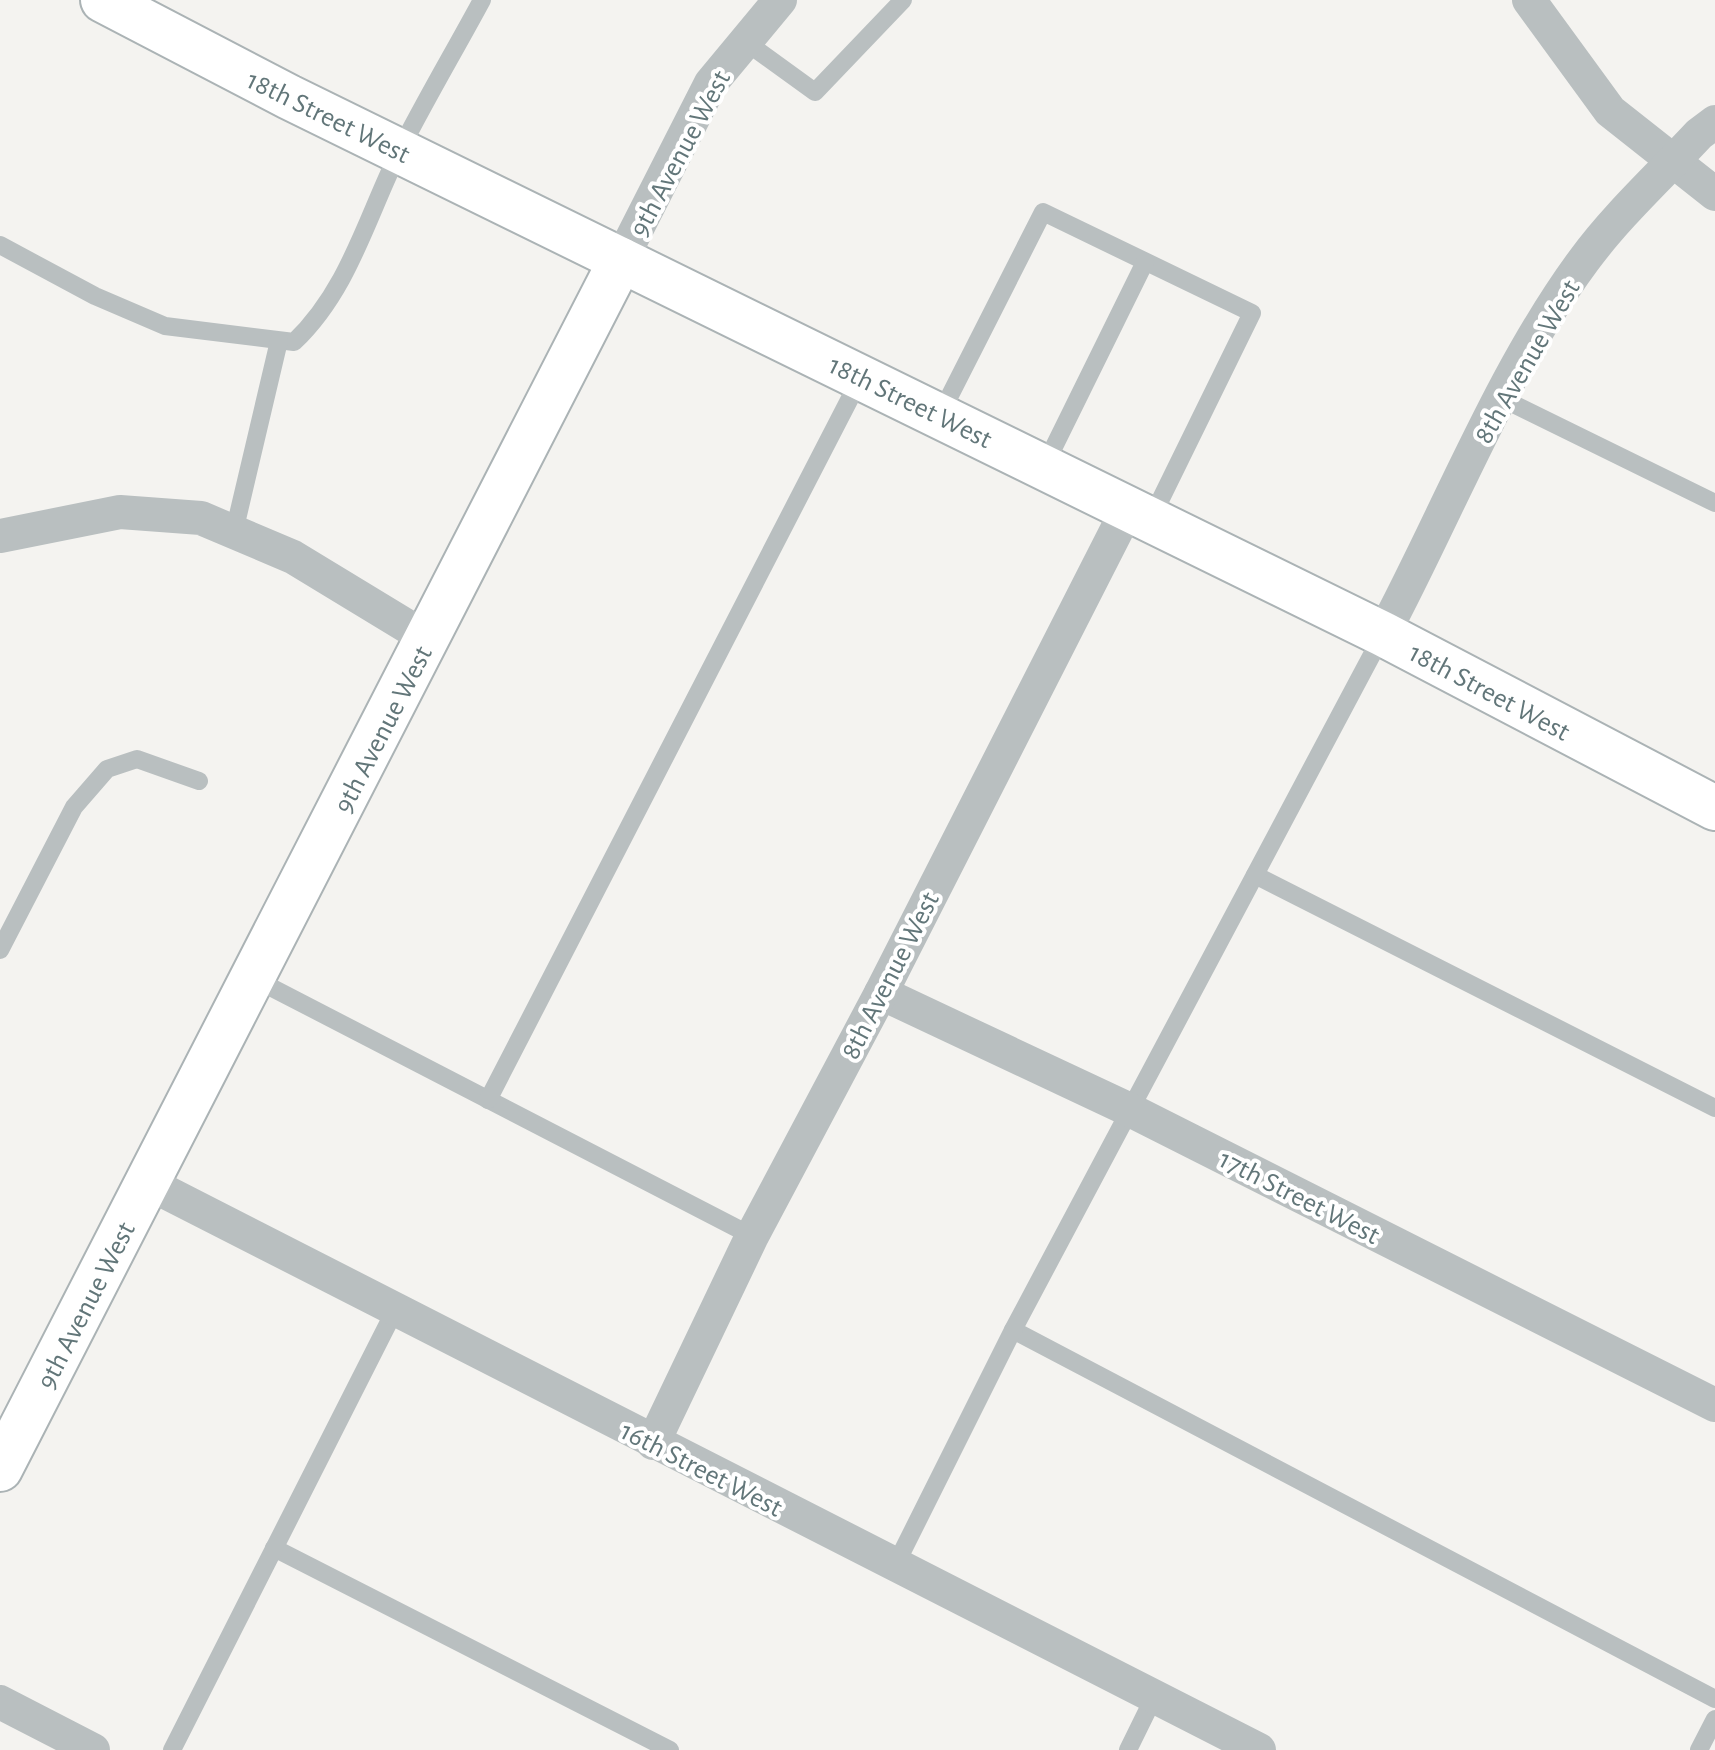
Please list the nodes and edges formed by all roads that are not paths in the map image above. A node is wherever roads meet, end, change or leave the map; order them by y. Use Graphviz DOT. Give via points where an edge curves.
graph roads {
  1 [pos="103,0"];
  2 [pos="482,0"];
  3 [pos="780,0"];
  4 [pos="903,0"];
  5 [pos="1529,0"];
  6 [pos="743,40"];
  7 [pos="1715,122"];
  8 [pos="399,151"];
  9 [pos="1674,161"];
  10 [pos="1715,194"];
  11 [pos="0,245"];
  12 [pos="621,260"];
  13 [pos="1145,262"];
  14 [pos="279,341"];
  15 [pos="861,377"];
  16 [pos="1499,397"];
  17 [pos="940,415"];
  18 [pos="1044,467"];
  19 [pos="1715,503"];
  20 [pos="1139,513"];
  21 [pos="234,532"];
  22 [pos="0,536"];
  23 [pos="1383,634"];
  24 [pos="428,639"];
  25 [pos="199,781"];
  26 [pos="1715,808"];
  27 [pos="1255,875"];
  28 [pos="0,950"];
  29 [pos="253,978"];
  30 [pos="881,993"];
  31 [pos="488,1100"];
  32 [pos="1715,1108"];
  33 [pos="1130,1110"];
  34 [pos="148,1183"];
  35 [pos="752,1236"];
  36 [pos="395,1310"];
  37 [pos="1013,1330"];
  38 [pos="1715,1405"];
  39 [pos="653,1443"];
  40 [pos="0,1469"];
  41 [pos="274,1548"];
  42 [pos="895,1566"];
  43 [pos="1154,1697"];
  44 [pos="1715,1699"];
  45 [pos="0,1702"];
  46 [pos="1715,1719"];
  47 [pos="93,1750"];
  48 [pos="172,1750"];
  49 [pos="670,1750"];
  50 [pos="1128,1750"];
  51 [pos="1259,1750"];
  52 [pos="1699,1750"];
  1 -- 8 [label="street, 18th Street West"];
  2 -- 8 [label="lane"];
  3 -- 6 [label="street, 9th Avenue West"];
  4 -- 6 [label="lane" via="815,92"];
  5 -- 9 [label="street" via="1610,111"];
  6 -- 12 [label="street, 9th Avenue West" via="711,83"];
  7 -- 9 [label="street, 8th Avenue West"];
  8 -- 12 [label="street, 18th Street West"];
  8 -- 14 [label="lane" via="343,278 314,323 294,342"];
  9 -- 10 [label="street"];
  9 -- 16 [label="street, 8th Avenue West" via="1585,259"];
  11 -- 14 [label="lane" via="165,326"];
  12 -- 15 [label="street, 18th Street West"];
  12 -- 24 [label="street, 9th Avenue West"];
  13 -- 17 [label="lane" via="1043,212"];
  13 -- 18 [label="lane"];
  13 -- 20 [label="lane" via="1252,313"];
  14 -- 21 [label="lane"];
  15 -- 17 [label="street, 18th Street West"];
  15 -- 31 [label="lane"];
  16 -- 19 [label="lane"];
  16 -- 23 [label="street, 8th Avenue West"];
  17 -- 18 [label="street, 18th Street West"];
  18 -- 20 [label="street, 18th Street West"];
  20 -- 23 [label="street, 18th Street West"];
  20 -- 30 [label="street, 8th Avenue West"];
  21 -- 22 [label="street" via="201,518 120,512"];
  21 -- 24 [label="street" via="293,557"];
  23 -- 26 [label="street, 18th Street West"];
  23 -- 27 [label="lane"];
  24 -- 29 [label="street, 9th Avenue West"];
  25 -- 28 [label="lane" via="137,759 107,769 74,807"];
  27 -- 32 [label="lane"];
  27 -- 33 [label="lane"];
  29 -- 31 [label="lane"];
  29 -- 34 [label="street, 9th Avenue West"];
  30 -- 33 [label="street, 17th Street West"];
  30 -- 35 [label="street, 8th Avenue West"];
  31 -- 35 [label="lane"];
  33 -- 37 [label="lane"];
  33 -- 38 [label="street, 17th Street West"];
  34 -- 36 [label="street, 16th Street West"];
  34 -- 40 [label="street, 9th Avenue West"];
  35 -- 39 [label="street, 8th Avenue West"];
  36 -- 39 [label="street, 16th Street West"];
  36 -- 41 [label="lane"];
  37 -- 42 [label="lane"];
  37 -- 44 [label="lane"];
  39 -- 42 [label="street, 16th Street West"];
  41 -- 48 [label="lane"];
  41 -- 49 [label="lane"];
  42 -- 43 [label="street, 16th Street West"];
  43 -- 50 [label="lane"];
  43 -- 51 [label="street, 16th Street West"];
  45 -- 47 [label="street"];
  46 -- 52 [label="lane"];
}
